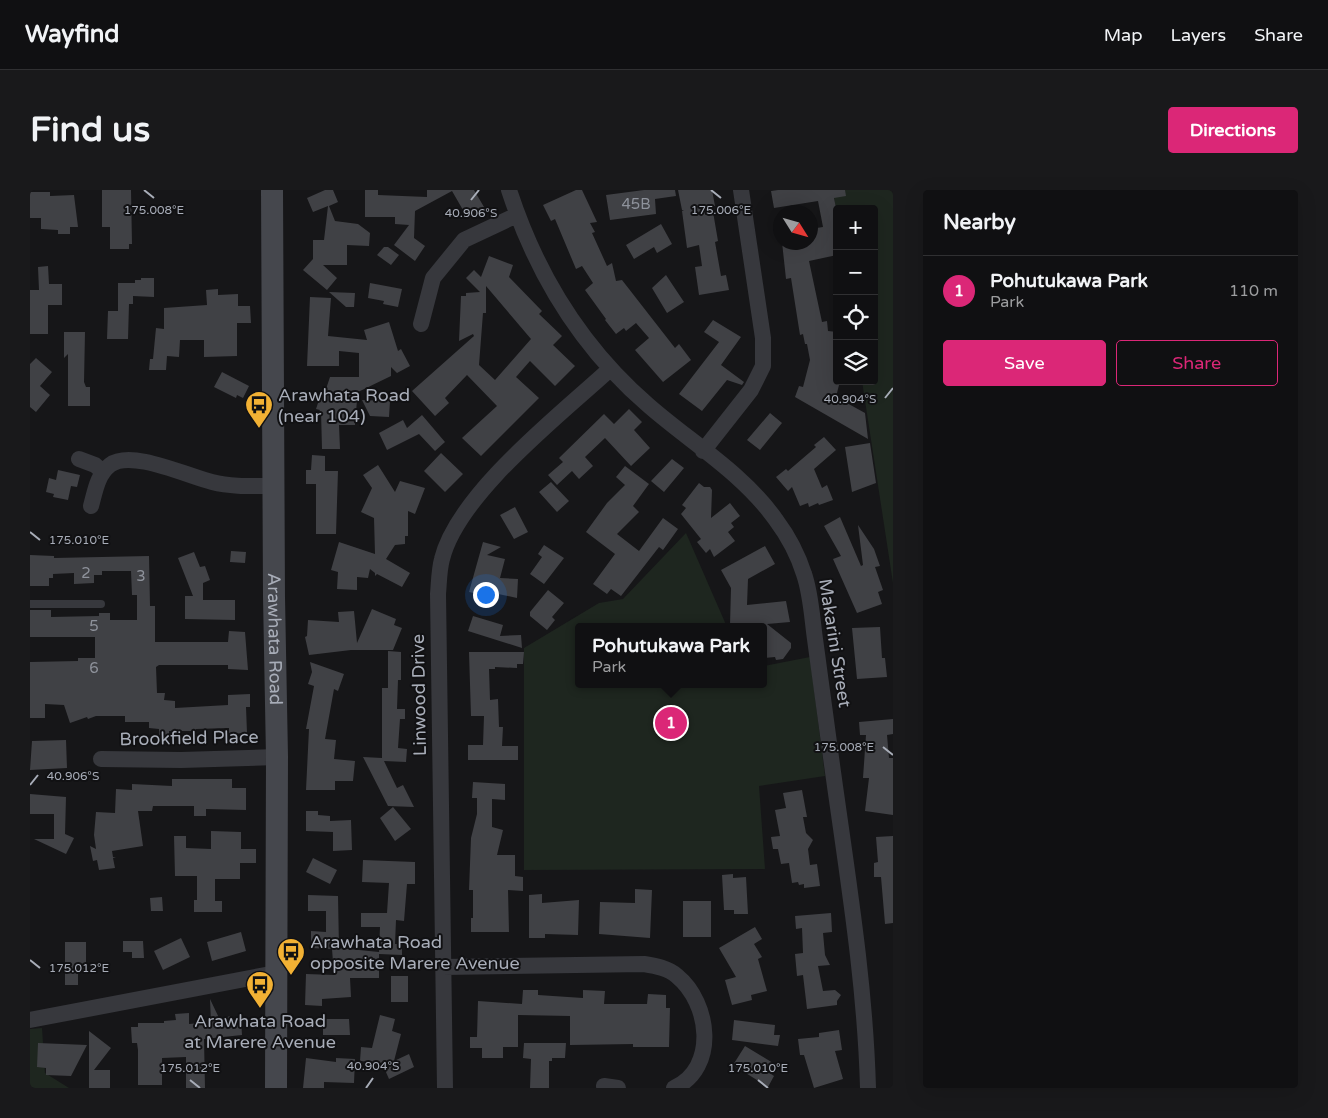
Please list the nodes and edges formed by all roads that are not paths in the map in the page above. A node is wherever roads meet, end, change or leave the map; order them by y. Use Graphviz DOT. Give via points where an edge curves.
graph roads {
  1 [pos="272,190"];
  2 [pos="509,190"];
  3 [pos="741,190"];
  4 [pos="517,215"];
  5 [pos="421,324"];
  6 [pos="610,369"];
  7 [pos="703,451"];
  8 [pos="79,459"];
  9 [pos="103,472"];
  10 [pos="273,486"];
  11 [pos="91,506"];
  12 [pos="30,604"];
  13 [pos="101,604"];
  14 [pos="277,757"];
  15 [pos="102,759"];
  16 [pos="443,967"];
  17 [pos="276,973"];
  18 [pos="30,1020"];
  19 [pos="276,1088"];
  20 [pos="445,1088"];
  21 [pos="674,1088"];
  22 [pos="868,1088"];
  1 -- 10 [label="main road, Arawhata Road"];
  2 -- 4 [label="street, Makarini Street"];
  3 -- 7 [label="street" via="763,338 763,366 751,390"];
  4 -- 5 [label="street" via="464,240 433,278"];
  4 -- 6 [label="street, Makarini Street" via="550,285"];
  6 -- 7 [label="street, Makarini Street"];
  6 -- 16 [label="street, Linwood Drive" via="490,479 452,535 441,560 438,594"];
  7 -- 22 [label="street, Makarini Street" via="766,507 790,543 805,576 867,1029"];
  8 -- 9 [label="street"];
  9 -- 10 [label="street" via="109,465 129,459 212,482"];
  9 -- 11 [label="street"];
  10 -- 14 [label="main road, Arawhata Road"];
  12 -- 13 [label="lane"];
  14 -- 15 [label="street, Brookfield Place"];
  14 -- 17 [label="main road, Arawhata Road"];
  16 -- 20 [label="street, Linwood Drive"];
  16 -- 21 [label="street" via="644,964 667,970 684,982 695,999 704,1035 699,1067 685,1083"];
  17 -- 18 [label="street"];
  17 -- 19 [label="main road, Arawhata Road"];
}
